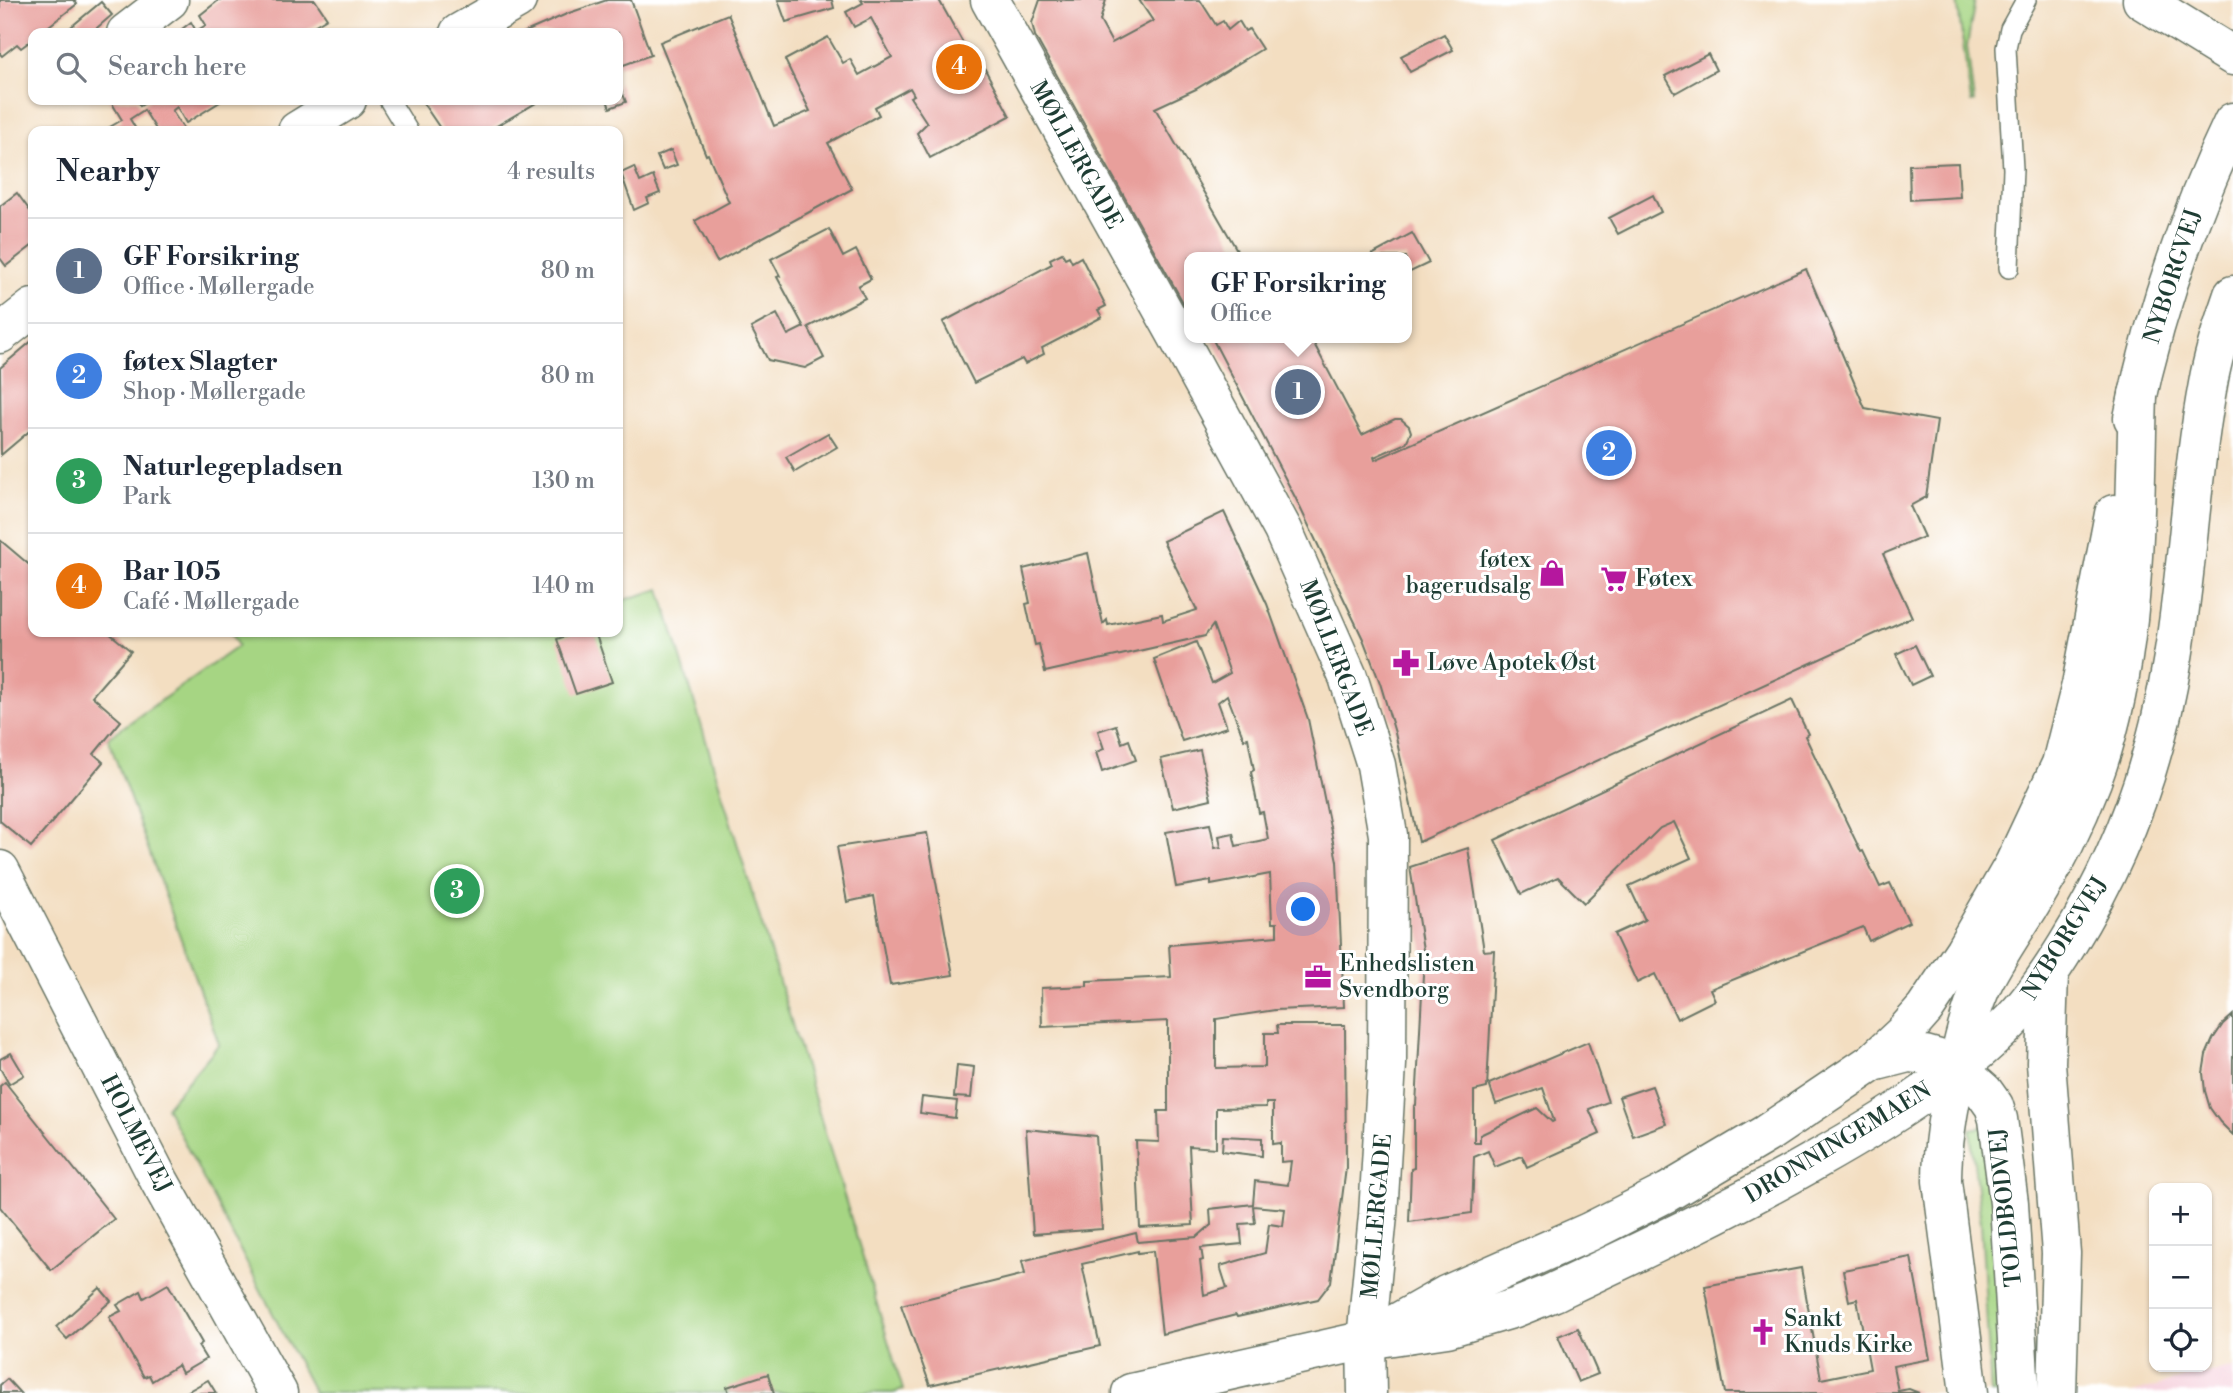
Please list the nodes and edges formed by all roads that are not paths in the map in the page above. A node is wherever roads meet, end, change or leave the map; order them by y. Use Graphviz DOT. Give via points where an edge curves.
graph roads {
  1 [pos="169,0"];
  2 [pos="517,0"];
  3 [pos="990,0"];
  4 [pos="2026,0"];
  5 [pos="2143,0"];
  6 [pos="133,28"];
  7 [pos="468,28"];
  8 [pos="2233,56"];
  9 [pos="339,105"];
  10 [pos="392,105"];
  11 [pos="2233,122"];
  12 [pos="305,126"];
  13 [pos="405,126"];
  14 [pos="2010,268"];
  15 [pos="2233,295"];
  16 [pos="28,312"];
  17 [pos="0,334"];
  18 [pos="2138,394"];
  19 [pos="0,870"];
  20 [pos="2049,974"];
  21 [pos="1873,1062"];
  22 [pos="1957,1068"];
  23 [pos="1901,1110"];
  24 [pos="1942,1181"];
  25 [pos="1366,1340"];
  26 [pos="278,1393"];
  27 [pos="1131,1393"];
  28 [pos="1367,1393"];
  29 [pos="1969,1393"];
  30 [pos="2020,1393"];
  31 [pos="2057,1393"];
  1 -- 6 [label="street"];
  2 -- 7 [label="street"];
  3 -- 25 [label="street, MØLLERGADE" via="1283,530 1348,677 1376,765 1388,835 1387,1064"];
  4 -- 14 [label="lane" via="2010,29 2006,48 2013,169"];
  5 -- 8 [label="street"];
  9 -- 12 [label="street"];
  10 -- 13 [label="lane"];
  11 -- 18 [label="street, NYBORGVEJ" via="2172,273"];
  15 -- 20 [label="street, NYBORGVEJ" via="2208,382 2174,657 2158,732 2123,839"];
  16 -- 17 [label="street"];
  18 -- 21 [label="street, NYBORGVEJ" via="2061,764 2014,864 1964,951 1925,1009"];
  18 -- 22 [label="street, NYBORGVEJ" via="2127,623 2108,727 2092,780 2065,841 1972,1008"];
  19 -- 26 [label="street, HOLMEVEJ" via="160,1182"];
  20 -- 22 [label="street, NYBORGVEJ" via="2013,1018"];
  20 -- 31 [label="street, TOLDBODVEJ" via="2046,1063 2061,1253"];
  21 -- 22 [label="street, DRONNINGEMAEN" via="1908,1053"];
  21 -- 25 [label="street, DRONNINGEMAEN" via="1766,1134 1668,1192 1446,1295"];
  22 -- 23 [label="street, DRONNINGEMAEN"];
  22 -- 24 [label="street" via="1945,1128"];
  22 -- 30 [label="street, TOLDBODVEJ" via="1994,1106 2001,1130"];
  23 -- 24 [label="street"];
  23 -- 25 [label="street, DRONNINGEMAEN" via="1771,1186 1552,1293 1447,1328"];
  24 -- 29 [label="street"];
  25 -- 27 [label="street, DRONNINGEMAEN"];
  25 -- 28 [label="street, MØLLERGADE"];
}
